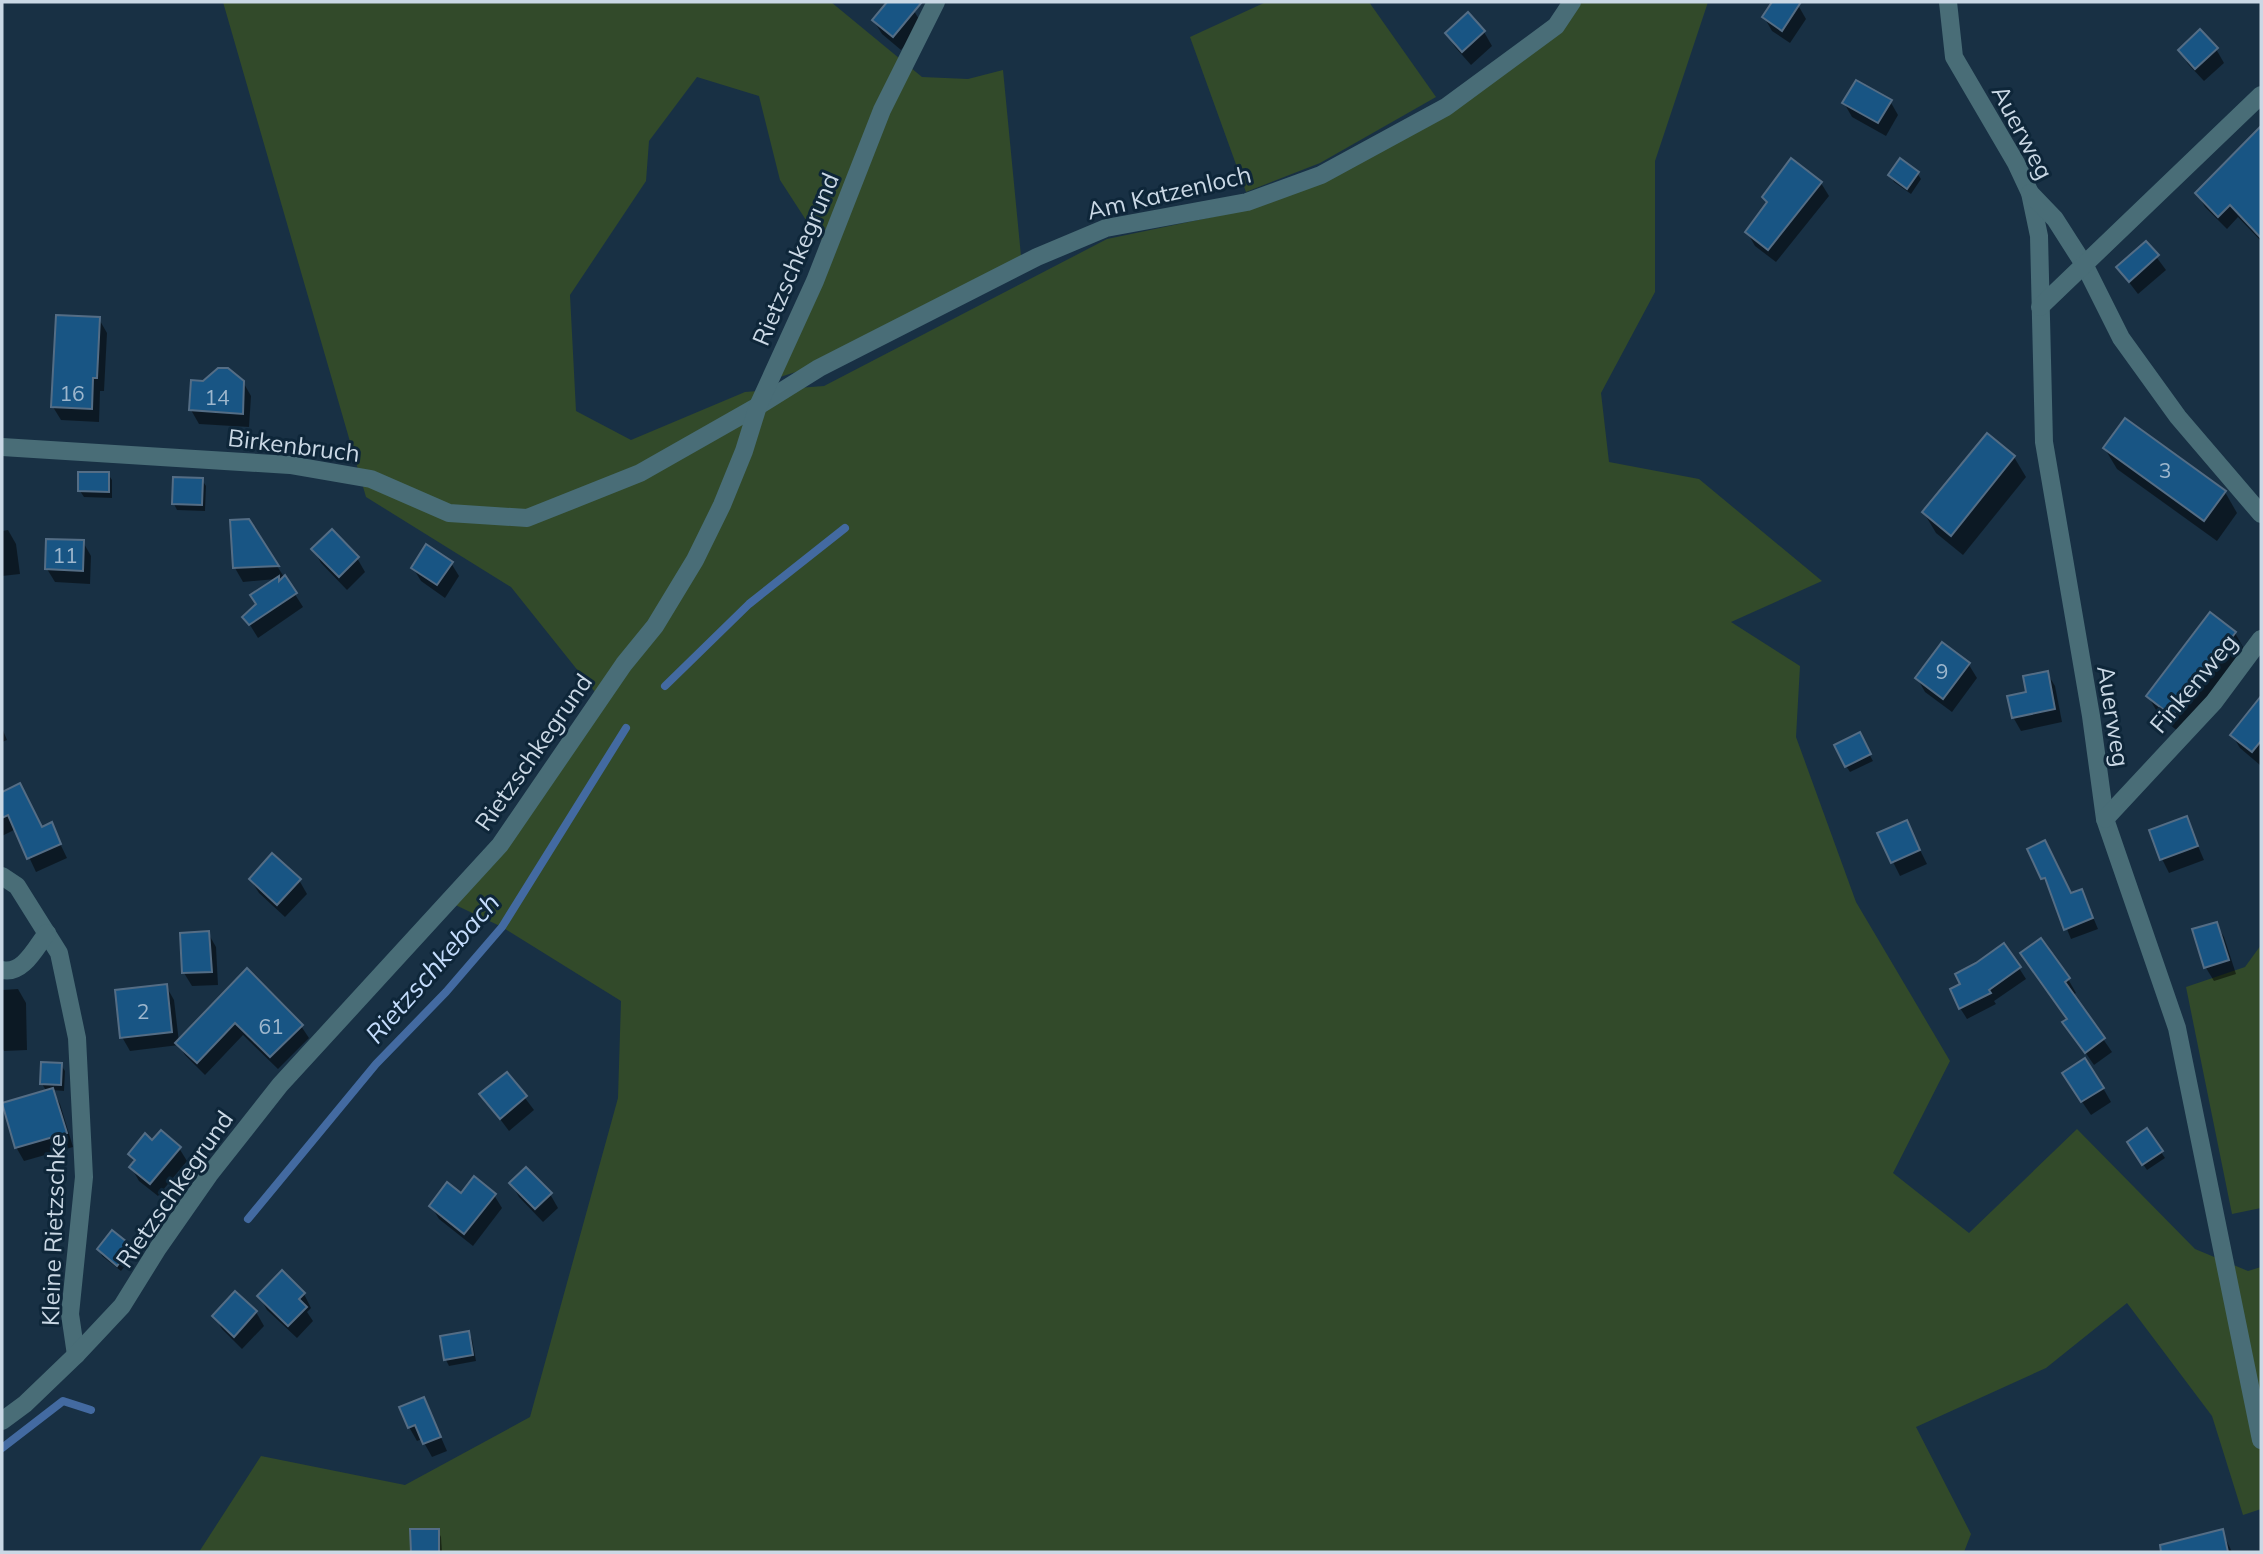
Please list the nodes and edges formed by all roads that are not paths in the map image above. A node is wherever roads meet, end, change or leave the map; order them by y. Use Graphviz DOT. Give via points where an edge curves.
graph roads {
  1 [pos="936,2"];
  2 [pos="1572,2"];
  3 [pos="1948,2"];
  4 [pos="2261,95"];
  5 [pos="2029,193"];
  6 [pos="2085,265"];
  7 [pos="2040,307"];
  8 [pos="758,406"];
  9 [pos="2,447"];
  10 [pos="2261,514"];
  11 [pos="2261,639"];
  12 [pos="2105,819"];
  13 [pos="2,876"];
  14 [pos="47,933"];
  15 [pos="2,970"];
  16 [pos="76,1355"];
  17 [pos="2,1421"];
  18 [pos="2261,1440"];
  1 -- 8 [label="street, Rietzschkegrund" via="882,110 815,281"];
  2 -- 8 [label="street, Am Katzenloch" via="1556,26 1446,107 1321,175 1247,202 1106,228 1037,257 819,368"];
  3 -- 5 [label="street, Auerweg" via="1955,57"];
  4 -- 6 [label="street"];
  5 -- 6 [label="street" via="2055,219"];
  5 -- 7 [label="street, Auerweg" via="2039,236"];
  6 -- 7 [label="street"];
  6 -- 10 [label="street" via="2122,338 2178,417"];
  7 -- 12 [label="street, Auerweg" via="2044,442"];
  8 -- 9 [label="street, Birkenbruch" via="640,473 527,518 450,513 371,479 290,465"];
  8 -- 16 [label="street, Rietzschkegrund" via="727,494 695,561 655,626 500,845 280,1085 209,1175 122,1306"];
  11 -- 12 [label="street, Finkenweg" via="2214,702"];
  12 -- 18 [label="street, Auerweg" via="2177,1028"];
  13 -- 14 [label="street, Kleine Rietzschke" via="17,886"];
  14 -- 15 [label="street" via="22,966"];
  14 -- 16 [label="street, Kleine Rietzschke" via="59,953 77,1038 84,1177 70,1314"];
  16 -- 17 [label="street, Rietzschkegrund"];
}
